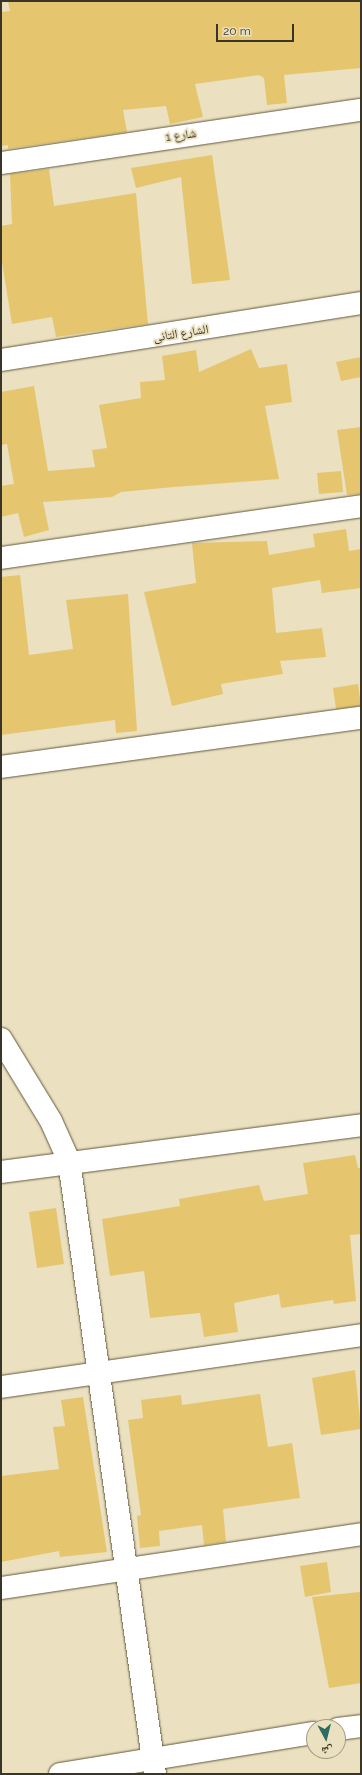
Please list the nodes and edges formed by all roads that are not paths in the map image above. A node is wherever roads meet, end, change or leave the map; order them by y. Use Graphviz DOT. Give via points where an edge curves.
graph roads {
  1 [pos="361,110"];
  2 [pos="1,163"];
  3 [pos="361,303"];
  4 [pos="1,360"];
  5 [pos="361,506"];
  6 [pos="1,558"];
  7 [pos="361,718"];
  8 [pos="1,767"];
  9 [pos="1,1039"];
  10 [pos="361,1125"];
  11 [pos="70,1161"];
  12 [pos="1,1172"];
  13 [pos="361,1335"];
  14 [pos="98,1373"];
  15 [pos="1,1388"];
  16 [pos="361,1534"];
  17 [pos="125,1572"];
  18 [pos="1,1588"];
  19 [pos="361,1726"];
  20 [pos="346,1728"];
  21 [pos="306,1735"];
  22 [pos="154,1766"];
  23 [pos="60,1774"];
  1 -- 2 [label="street, شارع 1"];
  3 -- 4 [label="street, الشارع التانى"];
  5 -- 6 [label="street"];
  7 -- 8 [label="street"];
  9 -- 11 [label="street" via="51,1121"];
  10 -- 11 [label="street"];
  11 -- 12 [label="street"];
  11 -- 14 [label="street"];
  13 -- 14 [label="street"];
  14 -- 15 [label="street"];
  14 -- 17 [label="street"];
  16 -- 17 [label="street"];
  17 -- 18 [label="street"];
  17 -- 22 [label="street"];
  19 -- 20 [label="street"];
  21 -- 22 [label="street"];
  22 -- 23 [label="street"];
}
